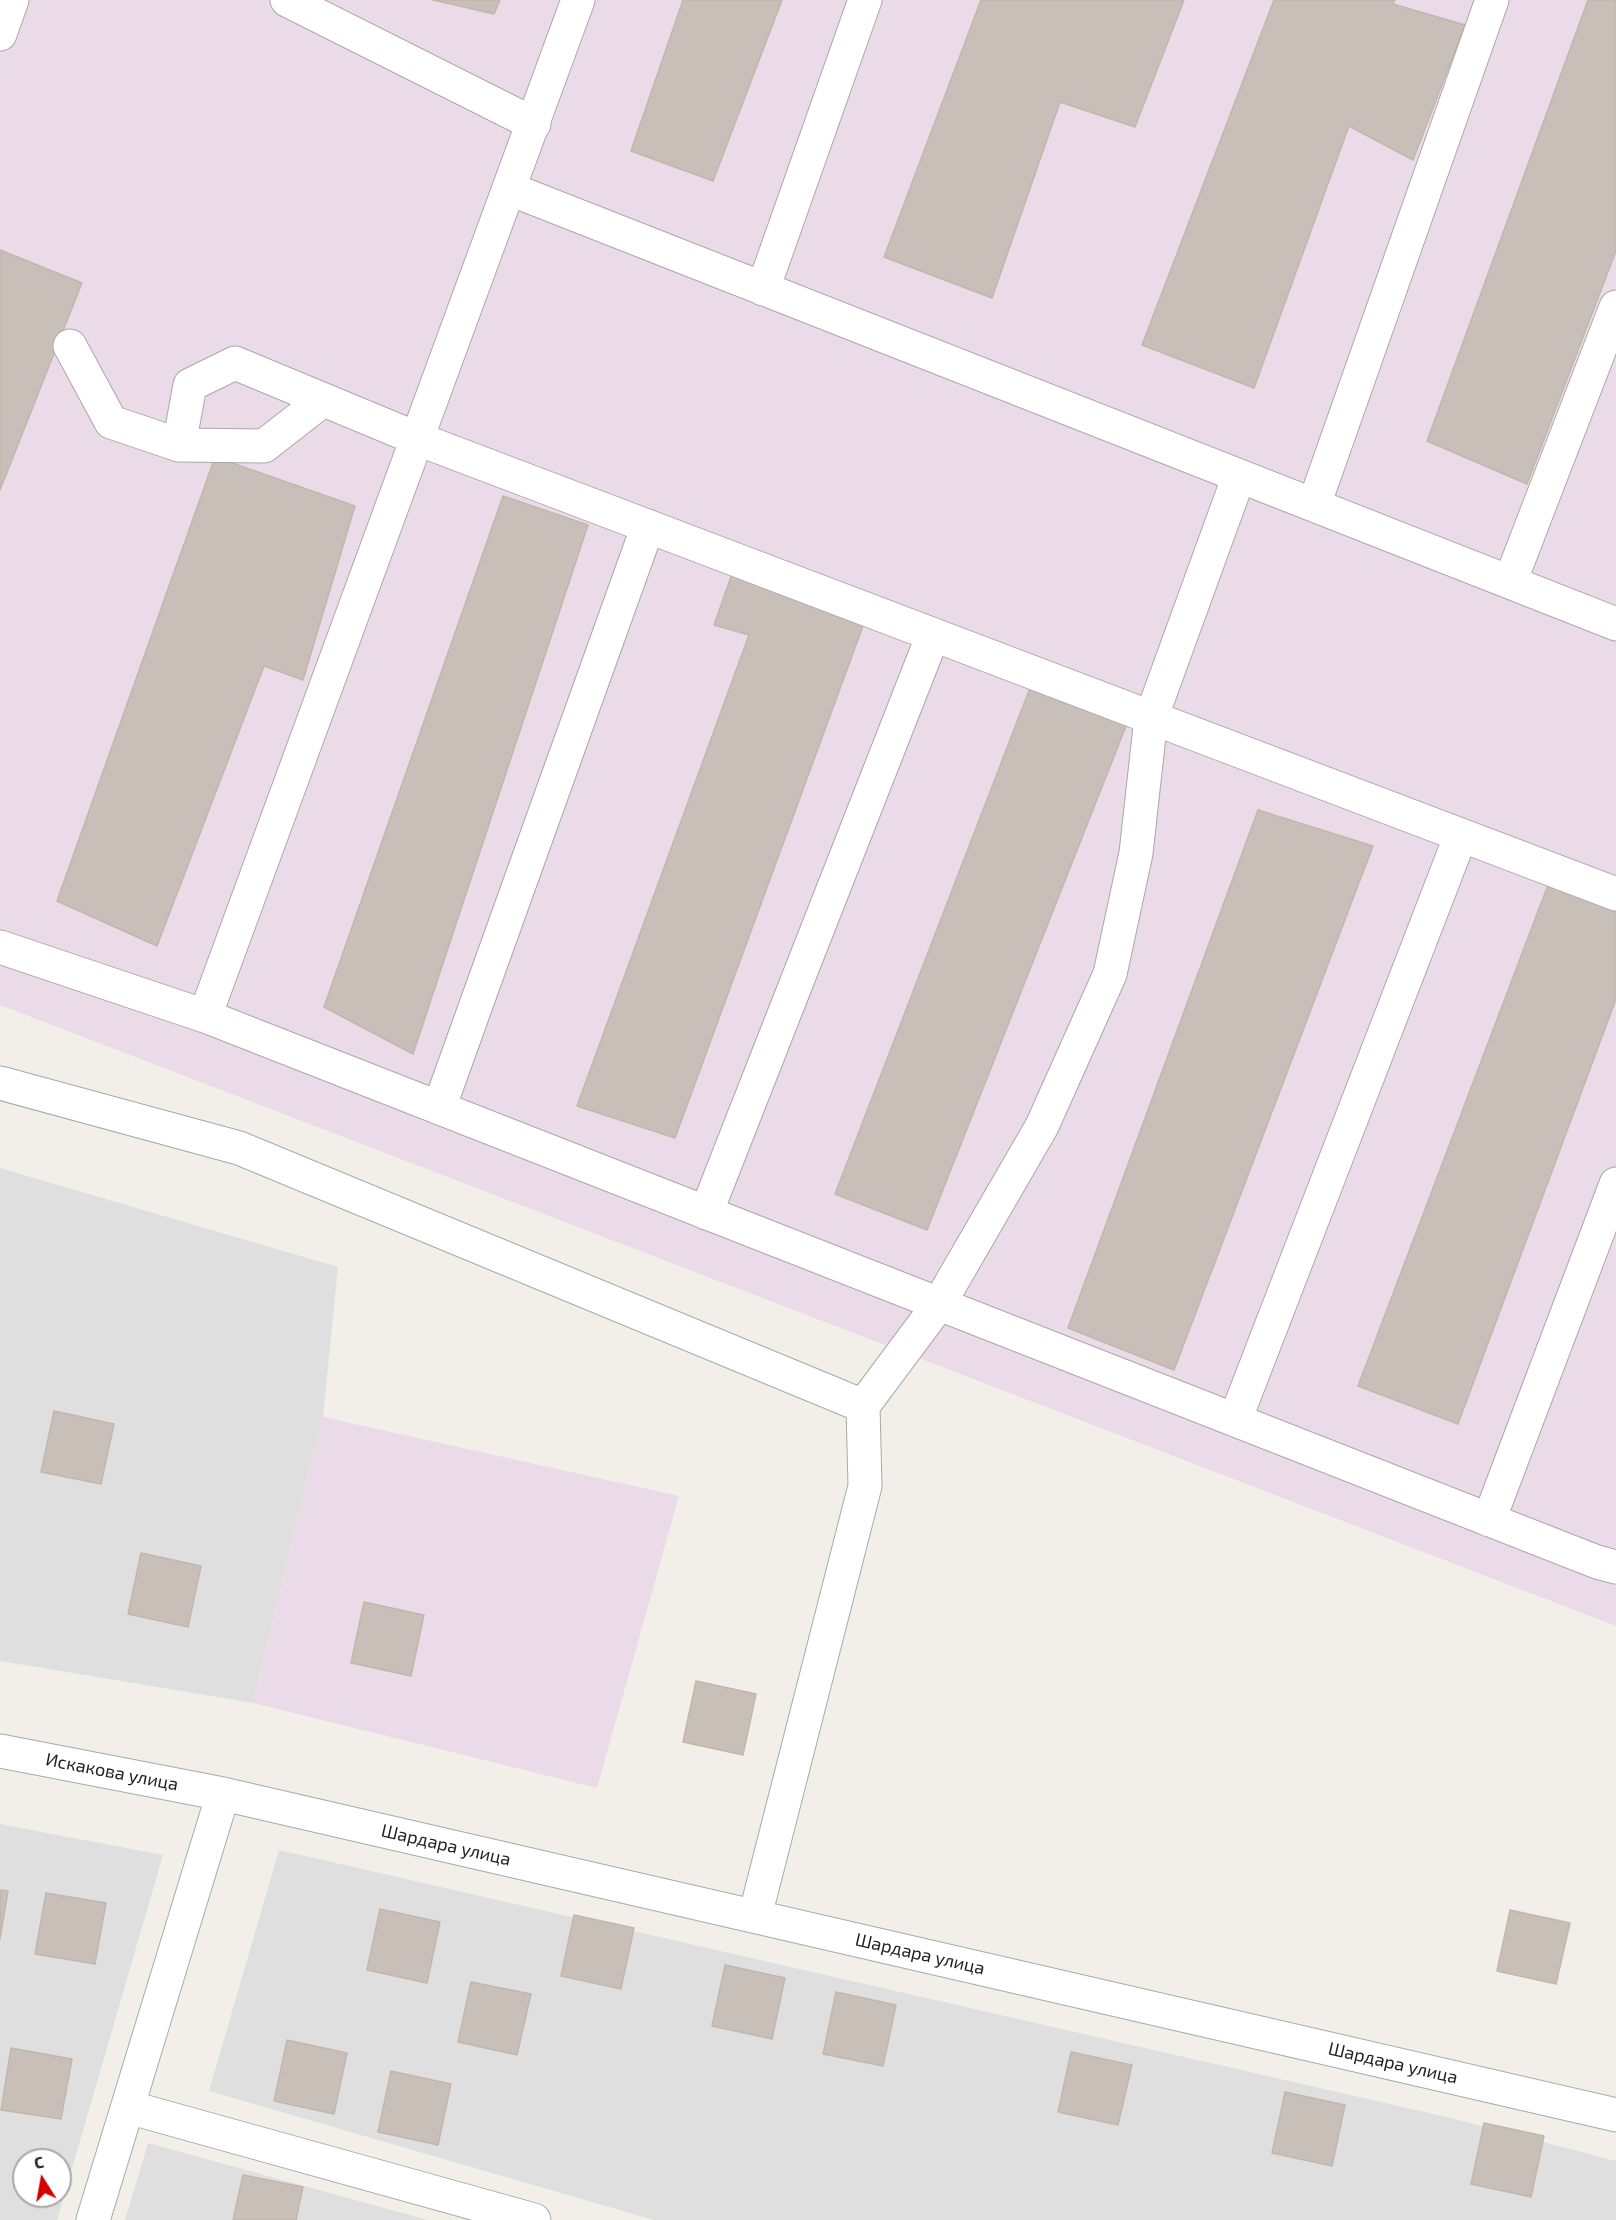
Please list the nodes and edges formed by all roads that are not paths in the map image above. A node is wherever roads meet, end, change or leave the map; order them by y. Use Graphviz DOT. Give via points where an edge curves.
graph roads {
  1 [pos="12,0"];
  2 [pos="287,0"];
  3 [pos="578,0"];
  4 [pos="865,0"];
  5 [pos="1492,0"];
  6 [pos="338,13"];
  7 [pos="0,34"];
  8 [pos="534,124"];
  9 [pos="510,189"];
  10 [pos="763,289"];
  11 [pos="1616,307"];
  12 [pos="70,346"];
  13 [pos="323,400"];
  14 [pos="418,438"];
  15 [pos="179,445"];
  16 [pos="1239,476"];
  17 [pos="1314,505"];
  18 [pos="648,526"];
  19 [pos="1510,582"];
  20 [pos="1616,624"];
  21 [pos="933,635"];
  22 [pos="1151,718"];
  23 [pos="1461,835"];
  24 [pos="1616,894"];
  25 [pos="0,947"];
  26 [pos="205,1016"];
  27 [pos="0,1083"];
  28 [pos="439,1108"];
  29 [pos="1616,1184"];
  30 [pos="706,1213"];
  31 [pos="939,1304"];
  32 [pos="863,1406"];
  33 [pos="1235,1420"];
  34 [pos="1489,1520"];
  35 [pos="1616,1566"];
  36 [pos="0,1750"];
  37 [pos="223,1794"];
  38 [pos="755,1916"];
  39 [pos="128,2107"];
  40 [pos="1616,2115"];
  41 [pos="93,2220"];
  42 [pos="534,2220"];
  1 -- 7 [label="street"];
  2 -- 6 [label="street"];
  3 -- 8 [label="street"];
  4 -- 10 [label="street"];
  5 -- 17 [label="street"];
  6 -- 8 [label="street"];
  8 -- 9 [label="street"];
  9 -- 10 [label="street"];
  9 -- 14 [label="street"];
  10 -- 16 [label="street"];
  11 -- 19 [label="street"];
  12 -- 15 [label="street" via="111,422"];
  13 -- 14 [label="street"];
  13 -- 15 [label="street" via="264,446"];
  13 -- 15 [label="street" via="235,363 190,385"];
  14 -- 18 [label="street"];
  14 -- 26 [label="street"];
  16 -- 17 [label="street"];
  16 -- 22 [label="street"];
  17 -- 19 [label="street"];
  18 -- 21 [label="street"];
  18 -- 28 [label="street"];
  19 -- 20 [label="street"];
  21 -- 22 [label="street"];
  21 -- 30 [label="street"];
  22 -- 23 [label="street"];
  22 -- 31 [label="street" via="1136,853 1110,974 1042,1126"];
  23 -- 24 [label="street"];
  23 -- 33 [label="street"];
  25 -- 26 [label="street"];
  26 -- 28 [label="street"];
  27 -- 32 [label="street" via="239,1148"];
  28 -- 30 [label="street"];
  29 -- 34 [label="street"];
  30 -- 31 [label="street"];
  31 -- 32 [label="street"];
  31 -- 33 [label="street"];
  32 -- 38 [label="street" via="865,1486"];
  33 -- 34 [label="street"];
  34 -- 35 [label="street"];
  36 -- 37 [label="street, Искакова улица"];
  37 -- 38 [label="street, Шардара улица"];
  37 -- 39 [label="street"];
  38 -- 40 [label="street, Шардара улица"];
  39 -- 41 [label="street"];
  39 -- 42 [label="street"];
}
